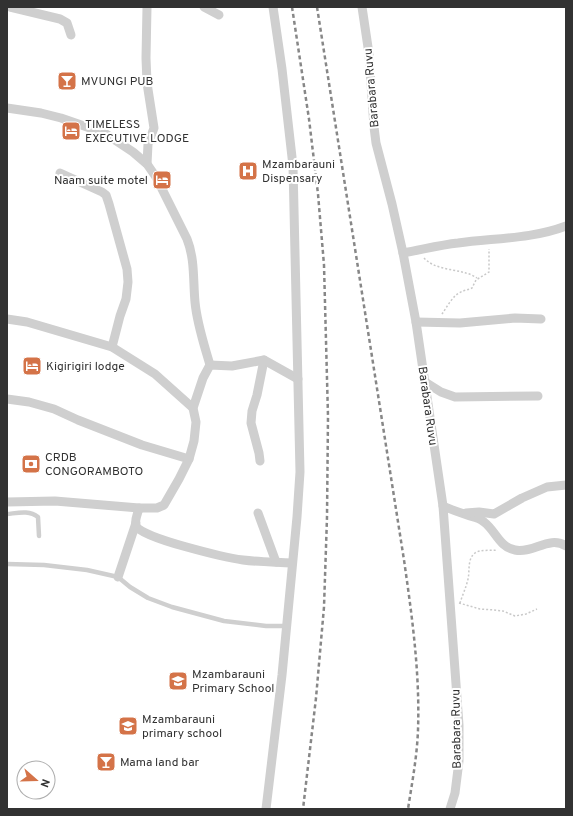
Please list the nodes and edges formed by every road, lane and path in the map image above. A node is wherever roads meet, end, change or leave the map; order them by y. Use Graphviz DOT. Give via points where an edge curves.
graph roads {
  1 [pos="10,7"];
  2 [pos="147,7"];
  3 [pos="204,7"];
  4 [pos="273,7"];
  5 [pos="362,7"];
  6 [pos="219,15"];
  7 [pos="71,35"];
  8 [pos="7,108"];
  9 [pos="147,164"];
  10 [pos="60,173"];
  11 [pos="566,226"];
  12 [pos="489,240"];
  13 [pos="417,250"];
  14 [pos="403,253"];
  15 [pos="478,279"];
  16 [pos="7,319"];
  17 [pos="541,319"];
  18 [pos="416,322"];
  19 [pos="437,323"];
  20 [pos="112,347"];
  21 [pos="264,360"];
  22 [pos="210,365"];
  23 [pos="298,379"];
  24 [pos="425,382"];
  25 [pos="538,396"];
  26 [pos="7,399"];
  27 [pos="193,408"];
  28 [pos="189,459"];
  29 [pos="260,461"];
  30 [pos="566,485"];
  31 [pos="7,502"];
  32 [pos="443,506"];
  33 [pos="139,508"];
  34 [pos="258,513"];
  35 [pos="7,514"];
  36 [pos="463,514"];
  37 [pos="136,523"];
  38 [pos="39,536"];
  39 [pos="566,546"];
  40 [pos="514,550"];
  41 [pos="276,562"];
  42 [pos="292,563"];
  43 [pos="7,564"];
  44 [pos="118,578"];
  45 [pos="450,601"];
  46 [pos="460,604"];
  47 [pos="537,609"];
  48 [pos="286,626"];
  49 [pos="454,793"];
  50 [pos="266,809"];
  51 [pos="450,809"];
  52 [pos="458,809"];
  1 -- 7 [label="street" via="60,19 67,23"];
  2 -- 9 [label="street" via="147,83 154,128 148,144"];
  3 -- 6 [label="street"];
  4 -- 23 [label="street" via="293,166"];
  5 -- 14 [label="street, Barabara Ruvu" via="369,54 376,143"];
  8 -- 9 [label="street" via="61,118 106,134"];
  9 -- 22 [label="street" via="187,238 192,257 197,323"];
  10 -- 20 [label="street" via="106,194 109,204 127,269 128,282 126,299"];
  11 -- 12 [label="street" via="528,236"];
  12 -- 13 [label="street"];
  12 -- 15 [label="path" via="490,271"];
  13 -- 14 [label="street"];
  13 -- 15 [label="path" via="428,263"];
  14 -- 18 [label="street, Barabara Ruvu"];
  15 -- 19 [label="path" via="472,288 459,293 452,300"];
  16 -- 20 [label="street" via="27,322"];
  17 -- 19 [label="street"];
  18 -- 19 [label="street"];
  18 -- 24 [label="street, Barabara Ruvu"];
  20 -- 27 [label="street" via="155,374"];
  21 -- 22 [label="street" via="232,366"];
  21 -- 23 [label="street"];
  21 -- 29 [label="street" via="251,423"];
  22 -- 27 [label="street"];
  23 -- 42 [label="street" via="300,472"];
  24 -- 25 [label="street" via="455,397"];
  24 -- 32 [label="street, Barabara Ruvu"];
  26 -- 28 [label="street" via="54,409 142,445"];
  27 -- 28 [label="street" via="196,422"];
  28 -- 33 [label="street" via="164,505 157,508"];
  30 -- 36 [label="street" via="547,487 494,514"];
  31 -- 33 [label="street" via="55,501"];
  32 -- 36 [label="street"];
  32 -- 45 [label="street, Barabara Ruvu"];
  33 -- 37 [label="street"];
  34 -- 41 [label="street"];
  35 -- 38 [label="lane" via="33,513 38,517"];
  36 -- 40 [label="street" via="483,521 503,544"];
  37 -- 41 [label="street" via="136,527 154,537 216,555"];
  37 -- 44 [label="street"];
  39 -- 40 [label="street" via="555,542 528,550"];
  40 -- 46 [label="path" via="480,551 474,554 470,560 468,578"];
  41 -- 42 [label="street"];
  42 -- 48 [label="street"];
  43 -- 44 [label="lane" via="87,570"];
  44 -- 48 [label="lane" via="148,598 172,607 224,621"];
  45 -- 46 [label="path"];
  45 -- 49 [label="street, Barabara Ruvu" via="459,725 459,762"];
  46 -- 47 [label="path" via="503,611 515,616"];
  48 -- 50 [label="street"];
  49 -- 51 [label="street, Barabara Ruvu"];
  49 -- 52 [label="street"];
}
